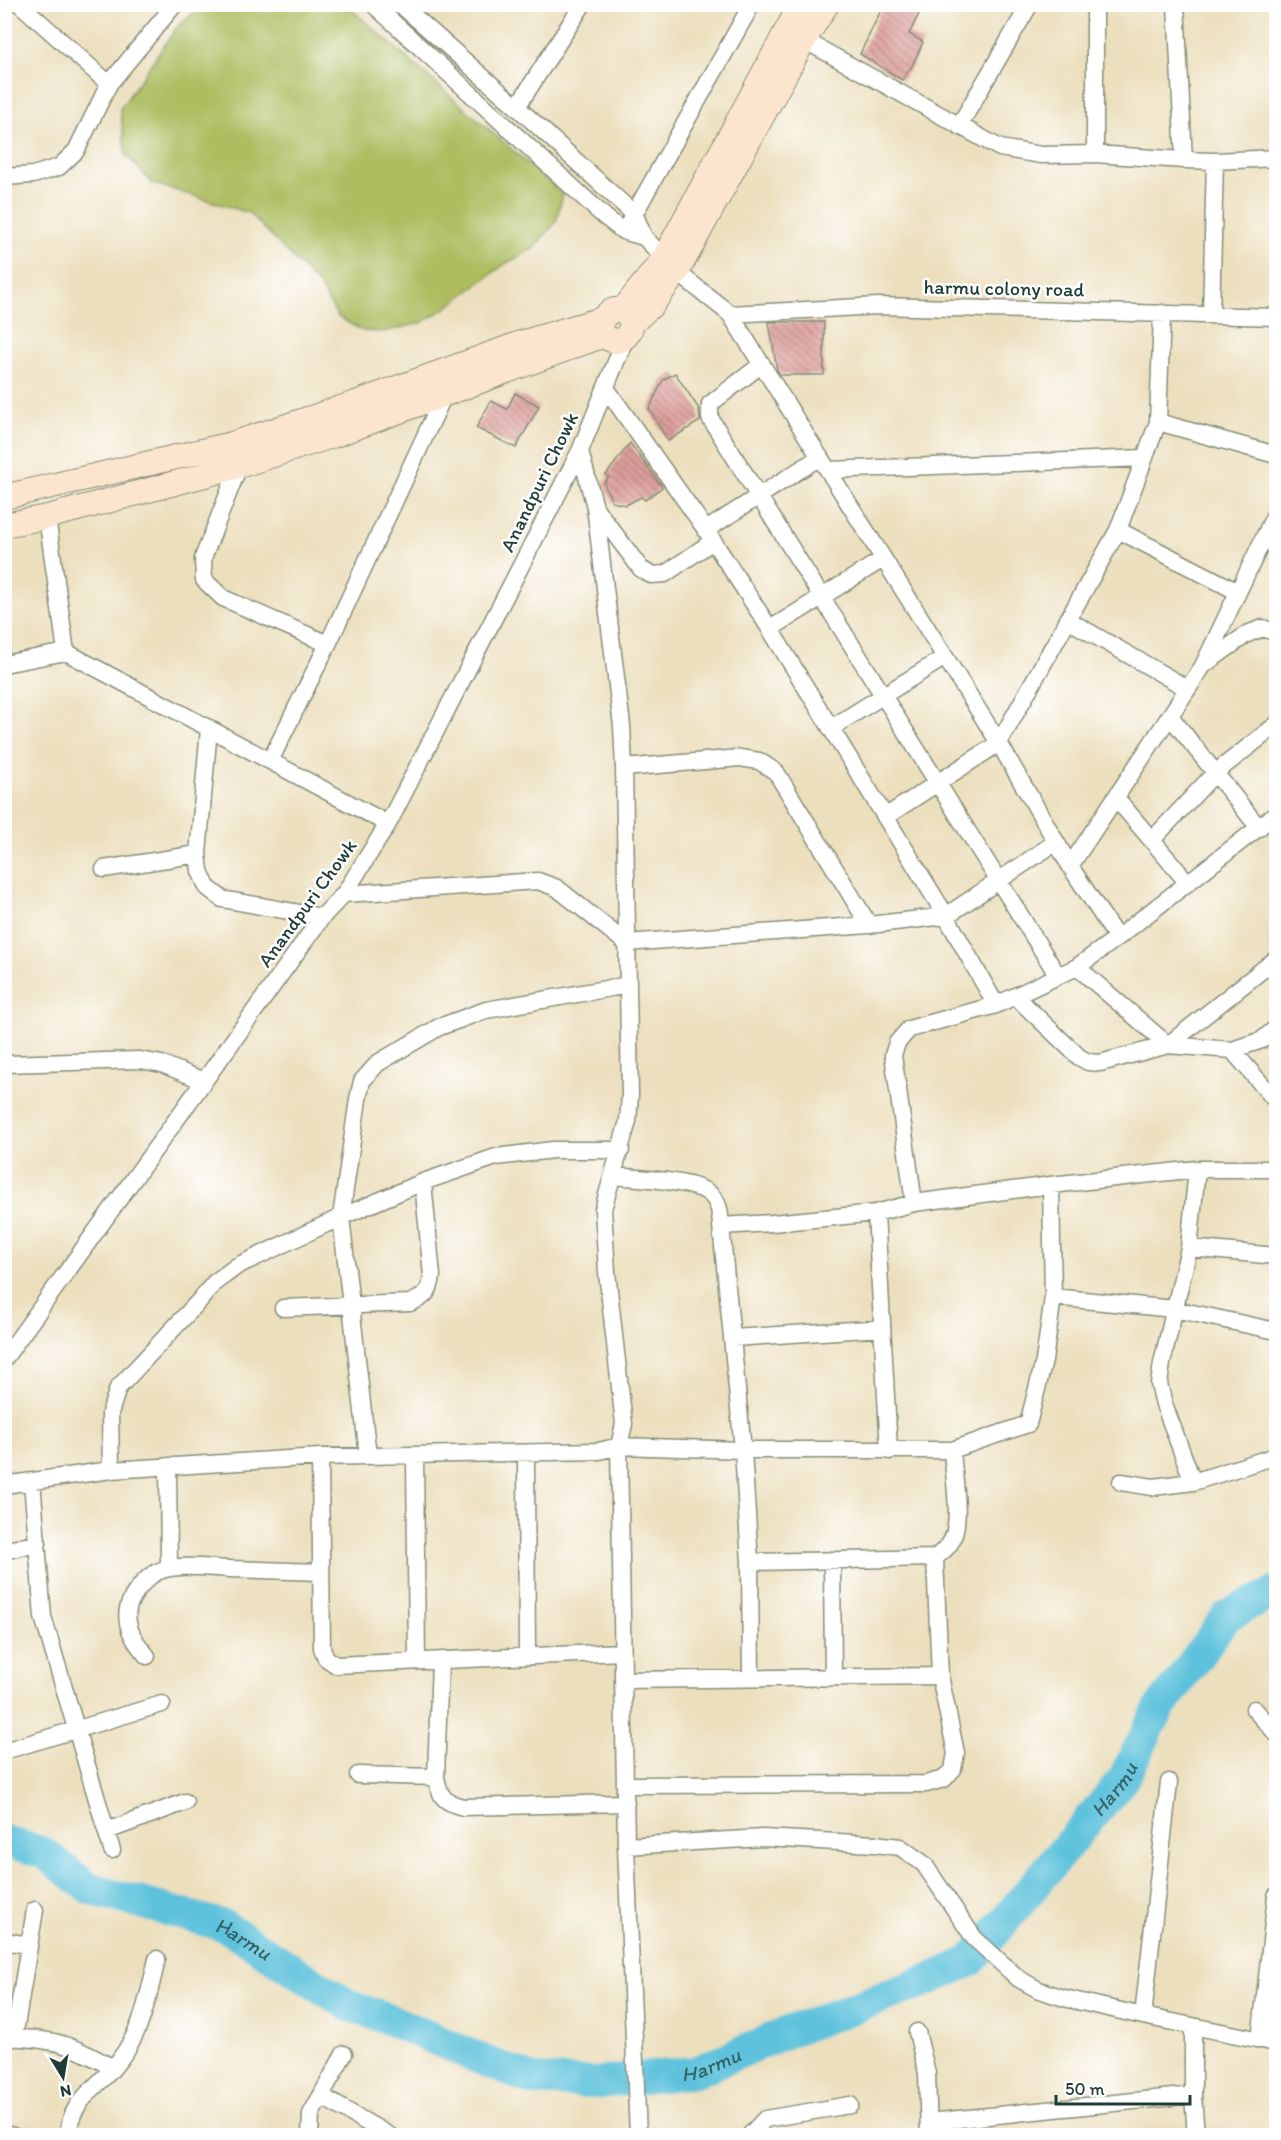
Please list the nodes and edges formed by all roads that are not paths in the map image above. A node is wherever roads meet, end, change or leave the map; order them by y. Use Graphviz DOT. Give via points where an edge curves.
graph roads {
  1 [pos="20,4"];
  2 [pos="175,4"];
  3 [pos="373,4"];
  4 [pos="400,4"];
  5 [pos="583,4"];
  6 [pos="752,4"];
  7 [pos="801,4"];
  8 [pos="827,4"];
  9 [pos="1030,4"];
  10 [pos="1095,4"];
  11 [pos="1176,4"];
  12 [pos="804,40"];
  13 [pos="109,84"];
  14 [pos="517,107"];
  15 [pos="959,126"];
  16 [pos="1095,154"];
  17 [pos="1276,158"];
  18 [pos="1184,160"];
  19 [pos="1215,161"];
  20 [pos="4,177"];
  21 [pos="635,215"];
  22 [pos="623,231"];
  23 [pos="644,237"];
  24 [pos="670,265"];
  25 [pos="1162,313"];
  26 [pos="730,314"];
  27 [pos="1211,315"];
  28 [pos="1276,317"];
  29 [pos="617,325"];
  30 [pos="762,364"];
  31 [pos="606,388"];
  32 [pos="445,393"];
  33 [pos="1158,422"];
  34 [pos="580,451"];
  35 [pos="1276,455"];
  36 [pos="1145,458"];
  37 [pos="824,464"];
  38 [pos="239,466"];
  39 [pos="758,496"];
  40 [pos="4,497"];
  41 [pos="595,507"];
  42 [pos="1276,512"];
  43 [pos="47,517"];
  44 [pos="4,525"];
  45 [pos="1118,530"];
  46 [pos="709,535"];
  47 [pos="884,558"];
  48 [pos="1238,592"];
  49 [pos="821,597"];
  50 [pos="1068,620"];
  51 [pos="770,629"];
  52 [pos="1276,633"];
  53 [pos="328,644"];
  54 [pos="66,652"];
  55 [pos="945,657"];
  56 [pos="4,664"];
  57 [pos="1203,666"];
  58 [pos="1188,689"];
  59 [pos="883,696"];
  60 [pos="1170,716"];
  61 [pos="1276,725"];
  62 [pos="831,728"];
  63 [pos="209,729"];
  64 [pos="999,743"];
  65 [pos="270,761"];
  66 [pos="624,768"];
  67 [pos="1215,773"];
  68 [pos="938,783"];
  69 [pos="1116,798"];
  70 [pos="1276,814"];
  71 [pos="885,817"];
  72 [pos="388,825"];
  73 [pos="1259,828"];
  74 [pos="1152,840"];
  75 [pos="1056,842"];
  76 [pos="198,854"];
  77 [pos="1070,866"];
  78 [pos="104,868"];
  79 [pos="999,880"];
  80 [pos="1188,883"];
  81 [pos="344,894"];
  82 [pos="946,916"];
  83 [pos="322,917"];
  84 [pos="869,925"];
  85 [pos="1117,938"];
  86 [pos="626,943"];
  87 [pos="1276,959"];
  88 [pos="1077,967"];
  89 [pos="1058,976"];
  90 [pos="628,986"];
  91 [pos="1015,996"];
  92 [pos="996,1005"];
  93 [pos="1276,1028"];
  94 [pos="1168,1045"];
  95 [pos="1232,1050"];
  96 [pos="4,1064"];
  97 [pos="204,1081"];
  98 [pos="1276,1101"];
  99 [pos="621,1150"];
  100 [pos="1197,1169"];
  101 [pos="1276,1169"];
  102 [pos="614,1176"];
  103 [pos="423,1182"];
  104 [pos="1051,1185"];
  105 [pos="914,1203"];
  106 [pos="876,1213"];
  107 [pos="340,1217"];
  108 [pos="722,1226"];
  109 [pos="1189,1248"];
  110 [pos="1276,1256"];
  111 [pos="1053,1297"];
  112 [pos="350,1305"];
  113 [pos="283,1308"];
  114 [pos="1174,1309"];
  115 [pos="882,1329"];
  116 [pos="1276,1330"];
  117 [pos="733,1338"];
  118 [pos="4,1359"];
  119 [pos="619,1446"];
  120 [pos="743,1450"];
  121 [pos="951,1450"];
  122 [pos="889,1451"];
  123 [pos="526,1453"];
  124 [pos="415,1455"];
  125 [pos="368,1456"];
  126 [pos="1276,1456"];
  127 [pos="320,1457"];
  128 [pos="168,1466"];
  129 [pos="111,1470"];
  130 [pos="32,1481"];
  131 [pos="1121,1482"];
  132 [pos="1193,1482"];
  133 [pos="4,1485"];
  134 [pos="38,1543"];
  135 [pos="4,1551"];
  136 [pos="935,1558"];
  137 [pos="832,1560"];
  138 [pos="750,1562"];
  139 [pos="169,1568"];
  140 [pos="321,1572"];
  141 [pos="622,1652"];
  142 [pos="147,1656"];
  143 [pos="527,1656"];
  144 [pos="440,1660"];
  145 [pos="417,1661"];
  146 [pos="940,1676"];
  147 [pos="833,1677"];
  148 [pos="751,1678"];
  149 [pos="623,1680"];
  150 [pos="162,1704"];
  151 [pos="1254,1709"];
  152 [pos="76,1730"];
  153 [pos="1276,1733"];
  154 [pos="4,1751"];
  155 [pos="358,1775"];
  156 [pos="436,1777"];
  157 [pos="1169,1782"];
  158 [pos="626,1785"];
  159 [pos="185,1802"];
  160 [pos="626,1803"];
  161 [pos="106,1831"];
  162 [pos="626,1846"];
  163 [pos="112,1850"];
  164 [pos="1276,1896"];
  165 [pos="35,1910"];
  166 [pos="4,1941"];
  167 [pos="29,1945"];
  168 [pos="157,1959"];
  169 [pos="1143,2016"];
  170 [pos="1193,2027"];
  171 [pos="917,2032"];
  172 [pos="9,2037"];
  173 [pos="1268,2041"];
  174 [pos="344,2054"];
  175 [pos="113,2068"];
  176 [pos="1193,2095"];
  177 [pos="321,2096"];
  178 [pos="850,2105"];
  179 [pos="929,2129"];
  180 [pos="4,2134"];
  181 [pos="13,2136"];
  182 [pos="69,2136"];
  183 [pos="310,2136"];
  184 [pos="390,2136"];
  185 [pos="638,2136"];
  186 [pos="749,2136"];
  187 [pos="1196,2136"];
  1 -- 13 [label="street"];
  2 -- 13 [label="street"];
  3 -- 22 [label="street"];
  4 -- 14 [label="street"];
  5 -- 14 [label="street"];
  6 -- 21 [label="street"];
  7 -- 24 [label="main road"];
  8 -- 12 [label="main road"];
  9 -- 15 [label="street"];
  10 -- 16 [label="street"];
  11 -- 18 [label="street"];
  12 -- 15 [label="street"];
  12 -- 24 [label="main road"];
  13 -- 20 [label="street" via="76,151 59,167 33,175"];
  14 -- 21 [label="street"];
  15 -- 16 [label="street" via="1000,148 1041,155"];
  16 -- 18 [label="street"];
  17 -- 19 [label="street"];
  18 -- 19 [label="street"];
  19 -- 27 [label="street"];
  21 -- 22 [label="street"];
  21 -- 23 [label="street"];
  22 -- 23 [label="street"];
  23 -- 24 [label="street"];
  24 -- 26 [label="street"];
  24 -- 29 [label="main road" via="652,305"];
  25 -- 26 [label="street, harmu colony road" via="878,306"];
  25 -- 27 [label="street, harmu colony road"];
  25 -- 33 [label="street"];
  26 -- 30 [label="street"];
  27 -- 28 [label="street, harmu colony road"];
  29 -- 31 [label="street, Anandpuri Chowk"];
  29 -- 32 [label="main road" via="519,368"];
  29 -- 40 [label="main road" via="521,343 232,444"];
  30 -- 37 [label="street"];
  30 -- 39 [label="street" via="710,404 709,411"];
  31 -- 34 [label="street, Anandpuri Chowk"];
  31 -- 46 [label="street"];
  32 -- 38 [label="main road"];
  32 -- 53 [label="street"];
  33 -- 35 [label="street"];
  33 -- 36 [label="street"];
  34 -- 41 [label="street"];
  34 -- 72 [label="street, Anandpuri Chowk"];
  36 -- 37 [label="street"];
  36 -- 45 [label="street"];
  37 -- 39 [label="street"];
  37 -- 47 [label="street"];
  38 -- 43 [label="main road"];
  38 -- 53 [label="street" via="203,558 204,580 223,598"];
  39 -- 46 [label="street"];
  39 -- 49 [label="street"];
  41 -- 46 [label="street" via="651,575 665,574"];
  41 -- 66 [label="street"];
  42 -- 48 [label="street"];
  43 -- 44 [label="main road"];
  43 -- 54 [label="street"];
  45 -- 48 [label="street"];
  45 -- 50 [label="street"];
  46 -- 51 [label="street"];
  47 -- 49 [label="street"];
  47 -- 55 [label="street"];
  48 -- 57 [label="street"];
  49 -- 51 [label="street"];
  49 -- 59 [label="street"];
  50 -- 58 [label="street"];
  50 -- 64 [label="street"];
  51 -- 62 [label="street"];
  52 -- 57 [label="street" via="1263,628 1247,634"];
  53 -- 65 [label="street"];
  54 -- 56 [label="street"];
  54 -- 63 [label="street"];
  55 -- 59 [label="street"];
  55 -- 64 [label="street"];
  57 -- 58 [label="street"];
  58 -- 60 [label="street"];
  59 -- 62 [label="street"];
  59 -- 68 [label="street"];
  60 -- 67 [label="street"];
  60 -- 69 [label="street"];
  61 -- 67 [label="street"];
  62 -- 71 [label="street"];
  63 -- 65 [label="street"];
  63 -- 76 [label="street"];
  64 -- 68 [label="street"];
  64 -- 75 [label="street"];
  65 -- 72 [label="street"];
  66 -- 84 [label="street" via="740,758 759,761 776,772"];
  66 -- 86 [label="street"];
  67 -- 73 [label="street"];
  67 -- 74 [label="street"];
  68 -- 71 [label="street"];
  68 -- 79 [label="street"];
  69 -- 74 [label="street"];
  69 -- 77 [label="street"];
  70 -- 73 [label="street"];
  71 -- 82 [label="street"];
  72 -- 81 [label="street, Anandpuri Chowk"];
  73 -- 80 [label="street"];
  74 -- 80 [label="street"];
  75 -- 77 [label="street"];
  75 -- 79 [label="street"];
  76 -- 78 [label="street"];
  76 -- 83 [label="street" via="207,887 222,899"];
  77 -- 85 [label="street"];
  79 -- 82 [label="street"];
  79 -- 89 [label="street"];
  80 -- 85 [label="street"];
  81 -- 83 [label="street, Anandpuri Chowk"];
  81 -- 86 [label="street" via="538,881 557,888"];
  82 -- 84 [label="street"];
  82 -- 92 [label="street"];
  83 -- 97 [label="street, Anandpuri Chowk"];
  84 -- 86 [label="street"];
  85 -- 88 [label="street"];
  86 -- 90 [label="street"];
  87 -- 94 [label="street"];
  88 -- 89 [label="street"];
  88 -- 94 [label="street"];
  89 -- 91 [label="street"];
  90 -- 99 [label="street" via="630,1095"];
  90 -- 107 [label="street" via="486,1010 440,1027 378,1063 362,1081"];
  91 -- 92 [label="street"];
  91 -- 94 [label="street" via="1088,1062 1100,1063"];
  92 -- 105 [label="street" via="909,1029 897,1043 893,1055"];
  93 -- 95 [label="street" via="1262,1040"];
  94 -- 95 [label="street"];
  95 -- 98 [label="street"];
  96 -- 97 [label="street" via="140,1060 162,1064"];
  97 -- 118 [label="street, Anandpuri Chowk"];
  99 -- 102 [label="street"];
  99 -- 103 [label="street" via="553,1150 496,1157"];
  100 -- 101 [label="street"];
  100 -- 104 [label="street"];
  100 -- 109 [label="street"];
  102 -- 108 [label="street" via="698,1186 712,1195 720,1208"];
  102 -- 119 [label="street" via="603,1209 624,1424"];
  103 -- 107 [label="street"];
  103 -- 112 [label="street" via="430,1288 424,1298 410,1303"];
  104 -- 105 [label="street"];
  104 -- 111 [label="street"];
  105 -- 106 [label="street"];
  106 -- 108 [label="street"];
  106 -- 115 [label="street"];
  107 -- 112 [label="street"];
  107 -- 129 [label="street" via="229,1271 133,1370 118,1388 110,1413"];
  108 -- 117 [label="street"];
  109 -- 110 [label="street"];
  109 -- 114 [label="street"];
  111 -- 114 [label="street"];
  111 -- 121 [label="street" via="1044,1361 1028,1424"];
  112 -- 113 [label="street"];
  112 -- 125 [label="street"];
  114 -- 116 [label="street"];
  114 -- 132 [label="street" via="1159,1384"];
  115 -- 117 [label="street"];
  115 -- 122 [label="street"];
  117 -- 120 [label="street"];
  119 -- 120 [label="street"];
  119 -- 123 [label="street" via="599,1451"];
  119 -- 141 [label="street"];
  120 -- 122 [label="street"];
  120 -- 138 [label="street"];
  121 -- 122 [label="street"];
  121 -- 136 [label="street" via="957,1516 950,1544"];
  123 -- 124 [label="street"];
  123 -- 143 [label="street"];
  124 -- 125 [label="street"];
  124 -- 145 [label="street"];
  125 -- 127 [label="street"];
  126 -- 132 [label="street"];
  127 -- 128 [label="street"];
  127 -- 140 [label="street"];
  128 -- 129 [label="street"];
  128 -- 139 [label="street"];
  129 -- 130 [label="street"];
  130 -- 133 [label="street"];
  130 -- 134 [label="street"];
  131 -- 132 [label="street" via="1153,1487"];
  134 -- 135 [label="street"];
  134 -- 152 [label="street" via="43,1617"];
  136 -- 137 [label="street"];
  136 -- 146 [label="street"];
  137 -- 138 [label="street"];
  137 -- 147 [label="street"];
  138 -- 148 [label="street"];
  139 -- 140 [label="street"];
  139 -- 142 [label="street" via="138,1587 128,1605 128,1624 134,1641"];
  140 -- 145 [label="street" via="321,1648 326,1658 336,1665"];
  141 -- 143 [label="street"];
  141 -- 149 [label="street"];
  143 -- 144 [label="street"];
  144 -- 145 [label="street"];
  144 -- 156 [label="street"];
  146 -- 147 [label="street"];
  146 -- 158 [label="street" via="956,1753 953,1769 944,1779 926,1784"];
  147 -- 148 [label="street"];
  148 -- 149 [label="street"];
  149 -- 158 [label="street"];
  150 -- 152 [label="street"];
  151 -- 153 [label="street"];
  152 -- 154 [label="street"];
  152 -- 161 [label="street"];
  155 -- 156 [label="street"];
  156 -- 160 [label="street" via="439,1792 449,1803 463,1807"];
  157 -- 169 [label="street"];
  158 -- 160 [label="street"];
  159 -- 161 [label="street"];
  160 -- 162 [label="street"];
  161 -- 163 [label="street"];
  162 -- 169 [label="street" via="763,1838 900,1847 924,1864 974,1938 1019,1978 1064,1998"];
  162 -- 185 [label="street"];
  164 -- 173 [label="street"];
  165 -- 167 [label="street"];
  166 -- 167 [label="street"];
  167 -- 172 [label="street"];
  168 -- 175 [label="street" via="134,2041"];
  169 -- 170 [label="street"];
  170 -- 173 [label="street"];
  170 -- 176 [label="street"];
  171 -- 179 [label="street" via="927,2073"];
  172 -- 175 [label="street" via="64,2043"];
  174 -- 177 [label="street"];
  175 -- 182 [label="street" via="76,2106 68,2127"];
  176 -- 179 [label="street"];
  176 -- 187 [label="street"];
  177 -- 183 [label="street" via="311,2114"];
  177 -- 184 [label="street"];
  178 -- 186 [label="street" via="765,2119"];
  180 -- 181 [label="street"];
}
